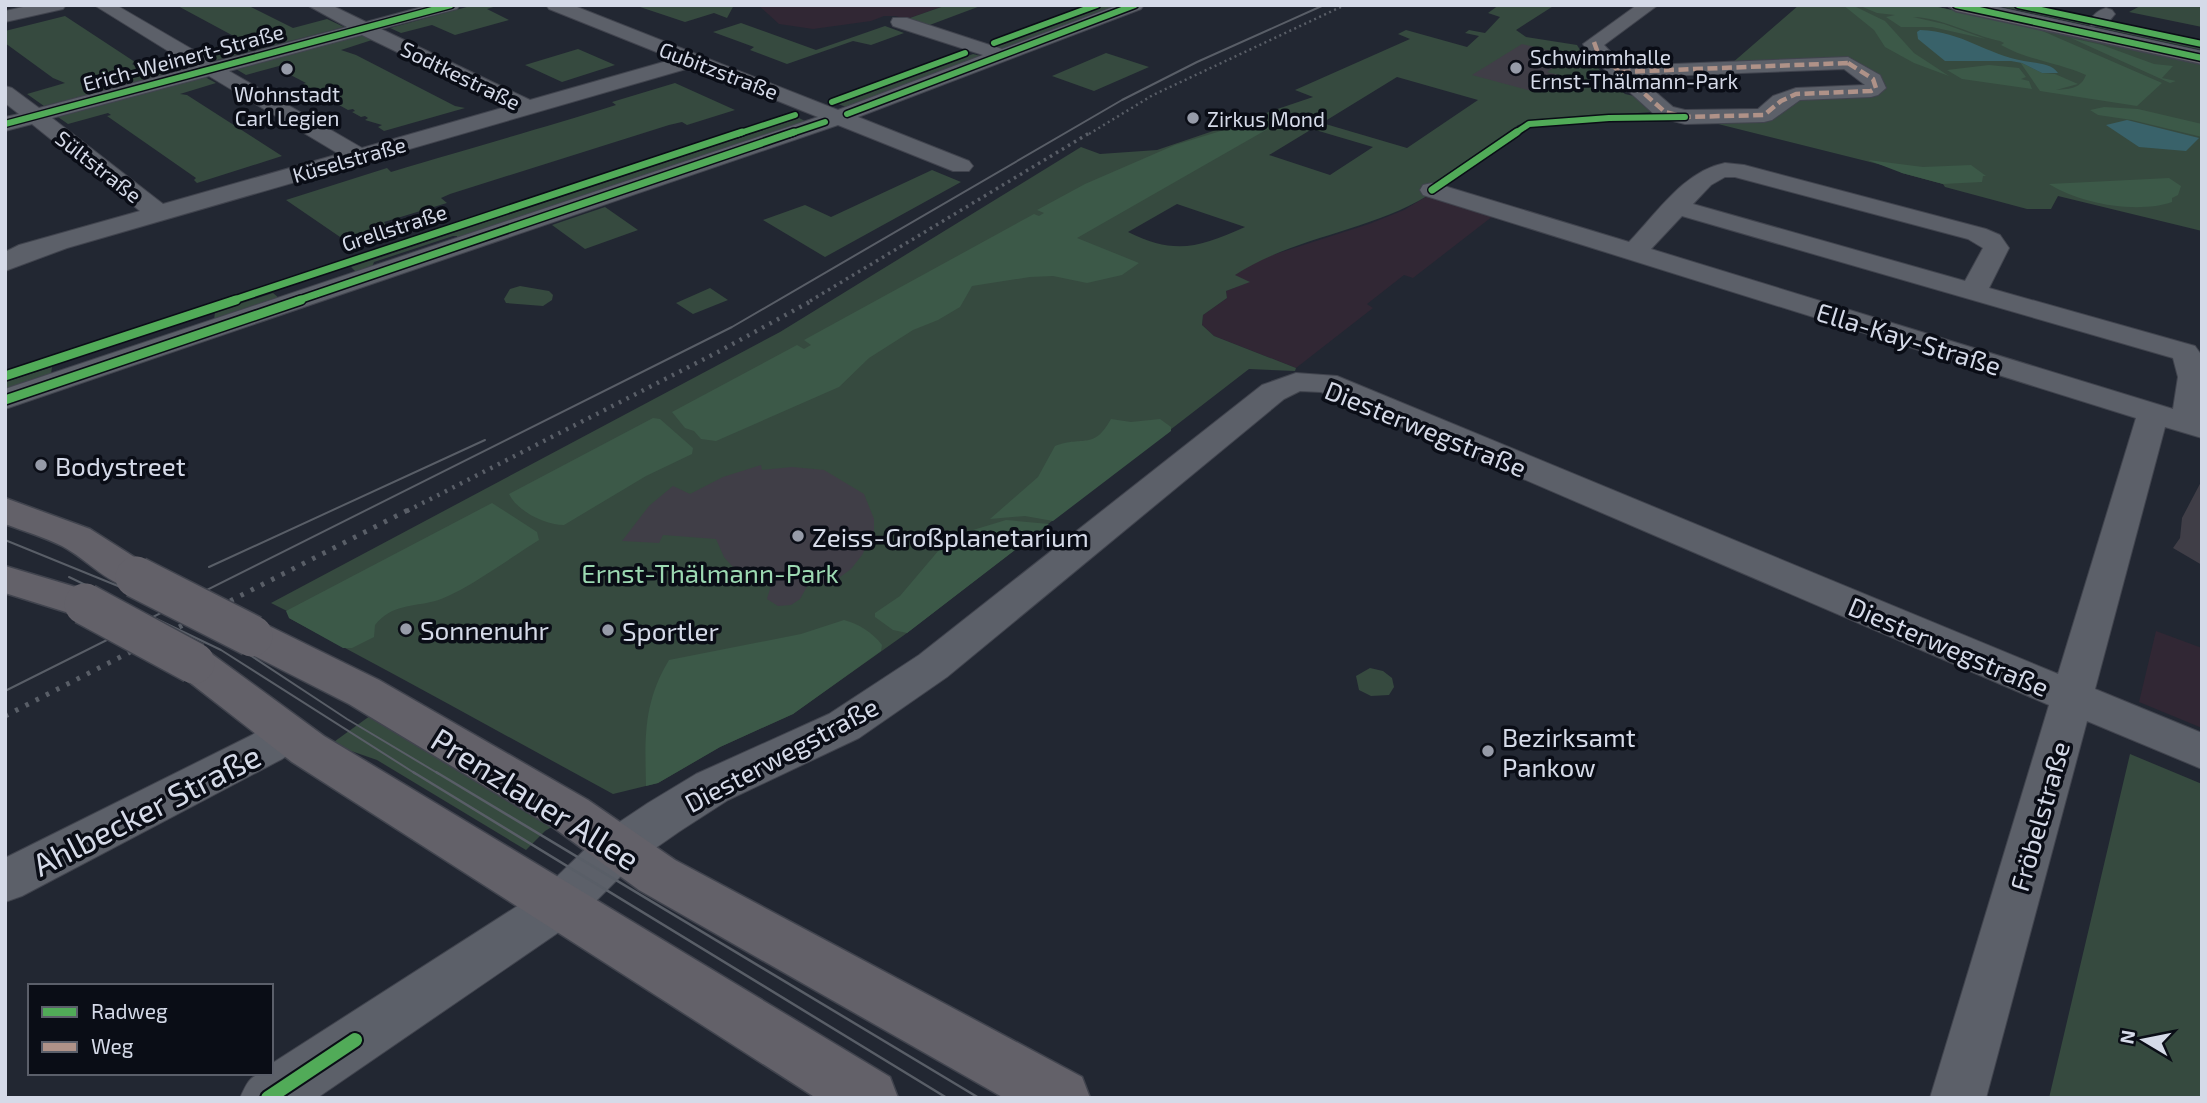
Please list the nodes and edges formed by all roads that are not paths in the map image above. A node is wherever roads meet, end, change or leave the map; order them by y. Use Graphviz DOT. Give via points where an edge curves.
graph roads {
  1 [pos="57,5"];
  2 [pos="103,5"];
  3 [pos="316,5"];
  4 [pos="451,5"];
  5 [pos="555,5"];
  6 [pos="1097,5"];
  7 [pos="1135,5"];
  8 [pos="1649,5"];
  9 [pos="1956,5"];
  10 [pos="2018,5"];
  11 [pos="2109,13"];
  12 [pos="5,17"];
  13 [pos="901,22"];
  14 [pos="364,28"];
  15 [pos="2202,44"];
  16 [pos="981,48"];
  17 [pos="1002,55"];
  18 [pos="2202,58"];
  19 [pos="694,60"];
  20 [pos="213,69"];
  21 [pos="1619,72"];
  22 [pos="5,92"];
  23 [pos="529,108"];
  24 [pos="828,113"];
  25 [pos="36,116"];
  26 [pos="5,124"];
  27 [pos="359,156"];
  28 [pos="961,166"];
  29 [pos="1432,190"];
  30 [pos="1677,207"];
  31 [pos="159,214"];
  32 [pos="1634,252"];
  33 [pos="5,263"];
  34 [pos="1973,292"];
  35 [pos="5,376"];
  36 [pos="5,400"];
  37 [pos="2180,421"];
  38 [pos="5,510"];
  39 [pos="5,579"];
  40 [pos="2073,698"];
  41 [pos="285,735"];
  42 [pos="2202,752"];
  43 [pos="617,849"];
  44 [pos="5,881"];
  45 [pos="561,904"];
  46 [pos="850,1093"];
  47 [pos="268,1098"];
  48 [pos="1061,1098"];
  49 [pos="1958,1098"];
  1 -- 12 [label="street"];
  2 -- 20 [label="street"];
  3 -- 14 [label="street, Sodtkestraße"];
  4 -- 14 [label="street, Erich-Weinert-Straße"];
  5 -- 19 [label="street, Gubitzstraße"];
  6 -- 16 [label="street, Grellstraße"];
  7 -- 17 [label="street, Grellstraße"];
  8 -- 21 [label="street" via="1593,44"];
  9 -- 18 [label="main road"];
  10 -- 11 [label="main road"];
  11 -- 15 [label="main road"];
  13 -- 16 [label="street"];
  14 -- 20 [label="street, Erich-Weinert-Straße"];
  14 -- 23 [label="street, Sodtkestraße"];
  16 -- 17 [label="street"];
  16 -- 24 [label="street, Grellstraße"];
  17 -- 24 [label="street, Grellstraße"];
  19 -- 23 [label="street, Küselstraße"];
  19 -- 24 [label="street, Gubitzstraße"];
  20 -- 25 [label="street, Erich-Weinert-Straße"];
  20 -- 27 [label="street"];
  21 -- 21 [label="street" via="1665,111 1685,117 1764,115 1796,94 1877,88 1873,79 1848,63"];
  22 -- 25 [label="street, Sültstraße"];
  23 -- 27 [label="street, Küselstraße"];
  24 -- 28 [label="street, Gubitzstraße"];
  24 -- 35 [label="street, Grellstraße"];
  24 -- 36 [label="street, Grellstraße"];
  25 -- 26 [label="street, Erich-Weinert-Straße"];
  25 -- 31 [label="street, Sültstraße"];
  27 -- 31 [label="street, Küselstraße"];
  29 -- 32 [label="street, Ella-Kay-Straße"];
  30 -- 32 [label="street"];
  30 -- 34 [label="street"];
  30 -- 34 [label="street" via="1714,171 1736,170 1977,234 1996,248"];
  31 -- 33 [label="street, Küselstraße" via="28,251"];
  32 -- 37 [label="street, Ella-Kay-Straße"];
  34 -- 37 [label="street" via="2184,352 2191,360 2194,384"];
  37 -- 40 [label="street, Fröbelstraße"];
  38 -- 43 [label="main road, Prenzlauer Allee, bridge" via="77,538 136,577 364,692 579,819"];
  39 -- 41 [label="main road, bridge" via="85,604 194,663"];
  40 -- 42 [label="street, Diesterwegstraße"];
  40 -- 43 [label="street, Diesterwegstraße" via="1326,383 1296,382 1273,392 933,666 844,726 712,787"];
  40 -- 49 [label="street, Fröbelstraße"];
  41 -- 44 [label="street, Ahlbecker Straße"];
  41 -- 45 [label="main road"];
  43 -- 45 [label="street, Diesterwegstraße"];
  43 -- 48 [label="main road, Prenzlauer Allee"];
  45 -- 46 [label="main road"];
  45 -- 47 [label="street, Diesterwegstraße"];
}
